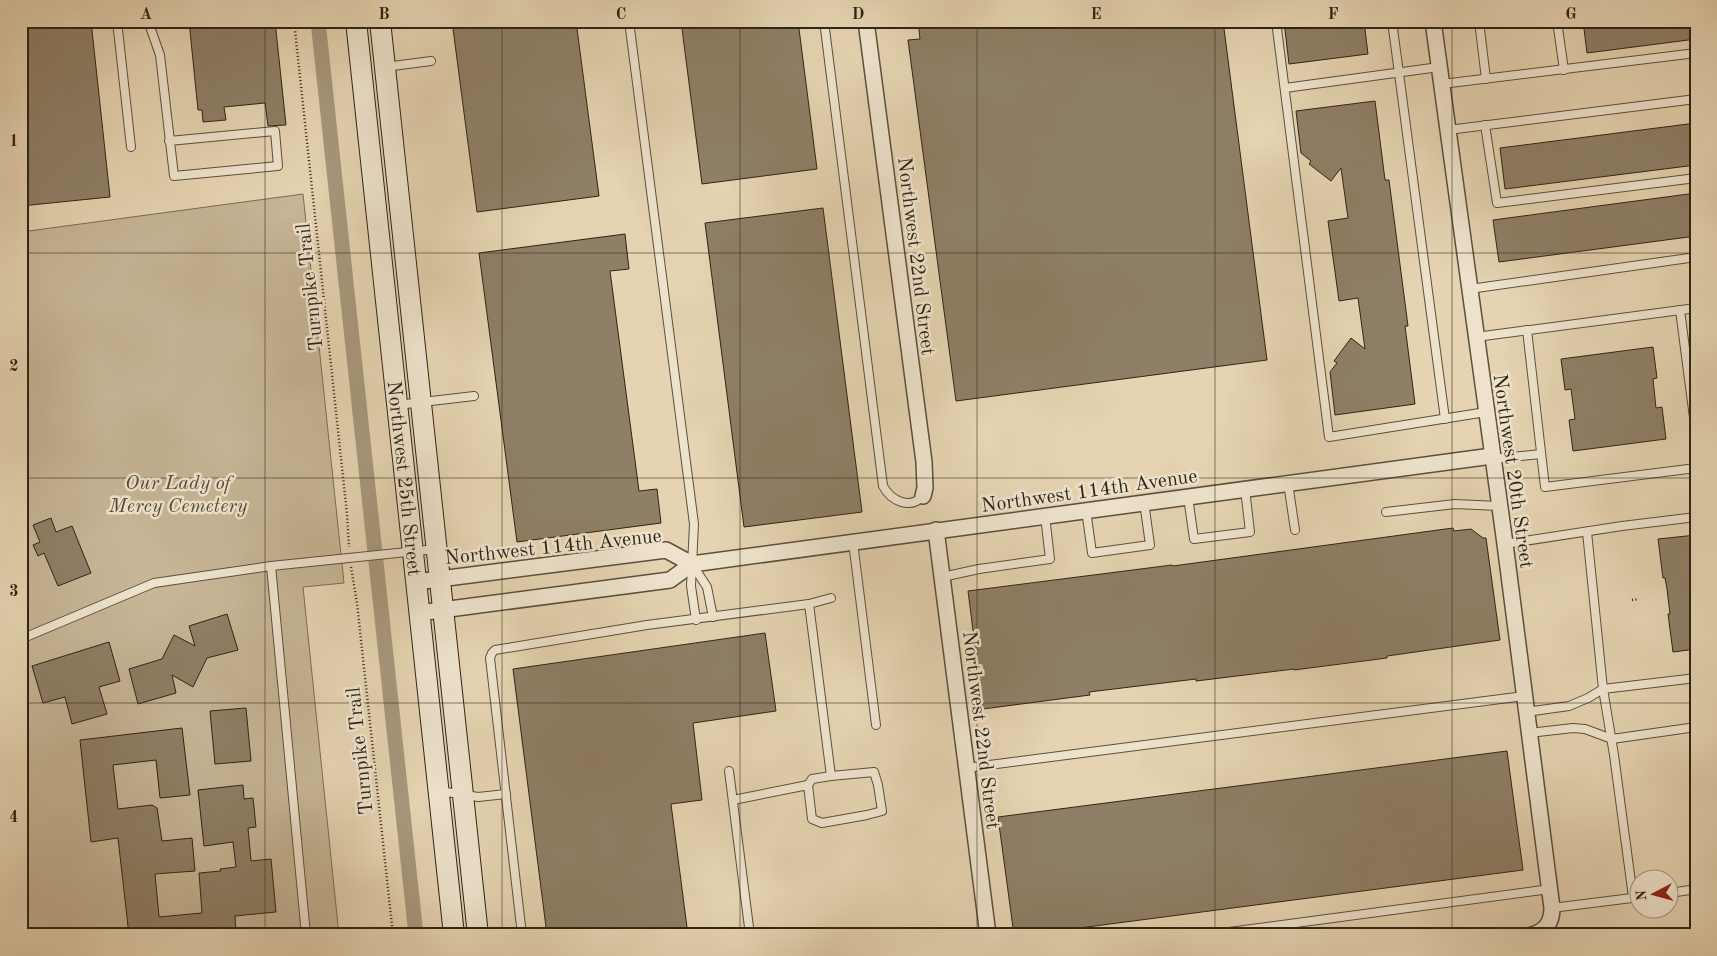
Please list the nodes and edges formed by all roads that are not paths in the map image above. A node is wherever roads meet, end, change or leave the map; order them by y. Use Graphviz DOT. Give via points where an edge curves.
graph roads {
  1 [pos="117,21"];
  2 [pos="148,21"];
  3 [pos="356,21"];
  4 [pos="380,21"];
  5 [pos="629,21"];
  6 [pos="824,21"];
  7 [pos="866,21"];
  8 [pos="1276,21"];
  9 [pos="1392,21"];
  10 [pos="1434,21"];
  11 [pos="1479,21"];
  12 [pos="1557,21"];
  13 [pos="1696,53"];
  14 [pos="430,61"];
  15 [pos="385,67"];
  16 [pos="1440,67"];
  17 [pos="1564,70"];
  18 [pos="1399,73"];
  19 [pos="1486,79"];
  20 [pos="1442,84"];
  21 [pos="1285,88"];
  22 [pos="1696,99"];
  23 [pos="1485,125"];
  24 [pos="1448,130"];
  25 [pos="169,141"];
  26 [pos="131,147"];
  27 [pos="1696,178"];
  28 [pos="1696,257"];
  29 [pos="1470,289"];
  30 [pos="1696,308"];
  31 [pos="1680,310"];
  32 [pos="1527,330"];
  33 [pos="1476,337"];
  34 [pos="474,396"];
  35 [pos="421,402"];
  36 [pos="397,405"];
  37 [pos="1486,412"];
  38 [pos="1445,419"];
  39 [pos="1696,433"];
  40 [pos="1541,454"];
  41 [pos="1492,458"];
  42 [pos="1696,468"];
  43 [pos="1288,483"];
  44 [pos="1245,489"];
  45 [pos="923,496"];
  46 [pos="1188,496"];
  47 [pos="1144,502"];
  48 [pos="1499,506"];
  49 [pos="1086,510"];
  50 [pos="1386,512"];
  51 [pos="1045,516"];
  52 [pos="1696,516"];
  53 [pos="936,530"];
  54 [pos="1295,530"];
  55 [pos="1586,532"];
  56 [pos="853,542"];
  57 [pos="1505,544"];
  58 [pos="437,549"];
  59 [pos="413,551"];
  60 [pos="692,564"];
  61 [pos="271,566"];
  62 [pos="942,577"];
  63 [pos="440,579"];
  64 [pos="416,582"];
  65 [pos="831,598"];
  66 [pos="809,604"];
  67 [pos="443,610"];
  68 [pos="419,613"];
  69 [pos="713,617"];
  70 [pos="696,620"];
  71 [pos="21,629"];
  72 [pos="23,639"];
  73 [pos="1696,678"];
  74 [pos="1603,689"];
  75 [pos="1524,696"];
  76 [pos="1526,712"];
  77 [pos="876,725"];
  78 [pos="1696,726"];
  79 [pos="1529,733"];
  80 [pos="1612,738"];
  81 [pos="966,768"];
  82 [pos="729,771"];
  83 [pos="831,776"];
  84 [pos="808,785"];
  85 [pos="438,791"];
  86 [pos="506,794"];
  87 [pos="463,795"];
  88 [pos="733,800"];
  89 [pos="1632,868"];
  90 [pos="1550,889"];
  91 [pos="1696,889"];
  92 [pos="1680,891"];
  93 [pos="1630,898"];
  94 [pos="1552,908"];
  95 [pos="1256,931"];
  96 [pos="306,935"];
  97 [pos="454,935"];
  98 [pos="478,935"];
  99 [pos="522,935"];
  100 [pos="750,935"];
  101 [pos="988,935"];
  102 [pos="1206,935"];
  103 [pos="1532,935"];
  1 -- 26 [label="lane"];
  2 -- 25 [label="lane" via="160,55"];
  3 -- 36 [label="main road, Northwest 25th Street"];
  4 -- 15 [label="main road, Northwest 25th Street"];
  5 -- 60 [label="lane" via="694,524"];
  6 -- 45 [label="lane" via="884,486 892,497 904,503 915,502"];
  7 -- 45 [label="street, Northwest 22nd Street" via="924,462"];
  8 -- 21 [label="lane"];
  9 -- 18 [label="lane"];
  10 -- 16 [label="street, Northwest 20th Street"];
  11 -- 19 [label="lane"];
  12 -- 17 [label="lane"];
  13 -- 17 [label="lane"];
  14 -- 15 [label="lane"];
  15 -- 35 [label="main road, Northwest 25th Street"];
  16 -- 18 [label="lane"];
  16 -- 20 [label="street, Northwest 20th Street"];
  17 -- 19 [label="lane"];
  18 -- 21 [label="lane"];
  18 -- 38 [label="lane"];
  19 -- 20 [label="lane"];
  20 -- 24 [label="street, Northwest 20th Street"];
  21 -- 38 [label="lane" via="1329,437"];
  22 -- 23 [label="lane"];
  23 -- 24 [label="lane"];
  23 -- 27 [label="lane" via="1497,203"];
  24 -- 29 [label="street, Northwest 20th Street"];
  25 -- 25 [label="lane" via="174,176 278,166 275,132"];
  28 -- 29 [label="lane"];
  29 -- 33 [label="street, Northwest 20th Street"];
  30 -- 31 [label="lane"];
  31 -- 32 [label="lane"];
  31 -- 39 [label="lane"];
  32 -- 33 [label="lane"];
  32 -- 40 [label="lane"];
  33 -- 37 [label="street, Northwest 20th Street"];
  34 -- 35 [label="lane"];
  35 -- 36 [label="lane"];
  35 -- 58 [label="main road, Northwest 25th Street"];
  36 -- 59 [label="main road, Northwest 25th Street"];
  37 -- 38 [label="lane"];
  37 -- 41 [label="street, Northwest 20th Street"];
  40 -- 41 [label="lane"];
  40 -- 42 [label="lane" via="1545,487"];
  41 -- 43 [label="street, Northwest 114th Avenue"];
  41 -- 48 [label="street, Northwest 20th Street"];
  43 -- 44 [label="street, Northwest 114th Avenue"];
  43 -- 54 [label="lane"];
  44 -- 46 [label="street, Northwest 114th Avenue"];
  44 -- 46 [label="lane" via="1250,532 1241,534 1194,539"];
  46 -- 47 [label="street, Northwest 114th Avenue"];
  47 -- 49 [label="street, Northwest 114th Avenue"];
  47 -- 49 [label="lane" via="1150,545 1140,547 1092,553"];
  48 -- 50 [label="lane" via="1455,504"];
  48 -- 57 [label="street, Northwest 20th Street"];
  49 -- 51 [label="street, Northwest 114th Avenue"];
  51 -- 53 [label="street, Northwest 114th Avenue"];
  51 -- 62 [label="lane" via="1050,559"];
  52 -- 55 [label="lane"];
  53 -- 56 [label="street, Northwest 114th Avenue"];
  53 -- 62 [label="street, Northwest 22nd Street"];
  55 -- 57 [label="lane"];
  55 -- 74 [label="lane"];
  56 -- 60 [label="street, Northwest 114th Avenue"];
  56 -- 77 [label="lane"];
  57 -- 75 [label="street, Northwest 20th Street"];
  58 -- 59 [label="lane"];
  58 -- 63 [label="main road, Northwest 25th Street"];
  59 -- 61 [label="lane"];
  59 -- 64 [label="main road, Northwest 25th Street"];
  60 -- 63 [label="street, Northwest 114th Avenue" via="666,550"];
  60 -- 67 [label="street, Northwest 114th Avenue" via="670,580"];
  60 -- 69 [label="lane" via="707,587"];
  60 -- 70 [label="lane" via="691,586"];
  61 -- 72 [label="lane" via="154,583"];
  61 -- 96 [label="lane"];
  62 -- 81 [label="street, Northwest 22nd Street"];
  63 -- 64 [label="street, Northwest 114th Avenue"];
  63 -- 67 [label="main road, Northwest 25th Street"];
  64 -- 68 [label="main road, Northwest 25th Street"];
  65 -- 66 [label="lane"];
  66 -- 69 [label="lane"];
  66 -- 83 [label="lane"];
  67 -- 68 [label="street, Northwest 114th Avenue"];
  67 -- 87 [label="main road, Northwest 25th Street"];
  68 -- 85 [label="main road, Northwest 25th Street"];
  69 -- 70 [label="lane"];
  70 -- 86 [label="lane" via="495,650 490,658"];
  71 -- 72 [label="lane"];
  73 -- 74 [label="lane"];
  74 -- 76 [label="lane" via="1570,706"];
  74 -- 80 [label="lane"];
  75 -- 76 [label="street, Northwest 20th Street"];
  75 -- 81 [label="lane"];
  76 -- 79 [label="street, Northwest 20th Street"];
  78 -- 80 [label="lane"];
  79 -- 80 [label="lane" via="1573,728"];
  79 -- 90 [label="street, Northwest 20th Street"];
  80 -- 89 [label="lane"];
  81 -- 101 [label="street, Northwest 22nd Street"];
  82 -- 88 [label="lane"];
  83 -- 84 [label="lane" via="812,779"];
  83 -- 84 [label="lane" via="874,772 882,811 822,823 812,819"];
  84 -- 88 [label="lane"];
  85 -- 87 [label="lane"];
  85 -- 97 [label="main road, Northwest 25th Street"];
  86 -- 87 [label="lane"];
  86 -- 99 [label="lane"];
  87 -- 98 [label="main road, Northwest 25th Street"];
  88 -- 100 [label="lane"];
  90 -- 94 [label="street, Northwest 20th Street"];
  90 -- 95 [label="lane"];
  91 -- 92 [label="lane"];
  93 -- 94 [label="lane"];
  94 -- 103 [label="street, Northwest 20th Street" via="1548,925"];
  95 -- 102 [label="lane"];
}
